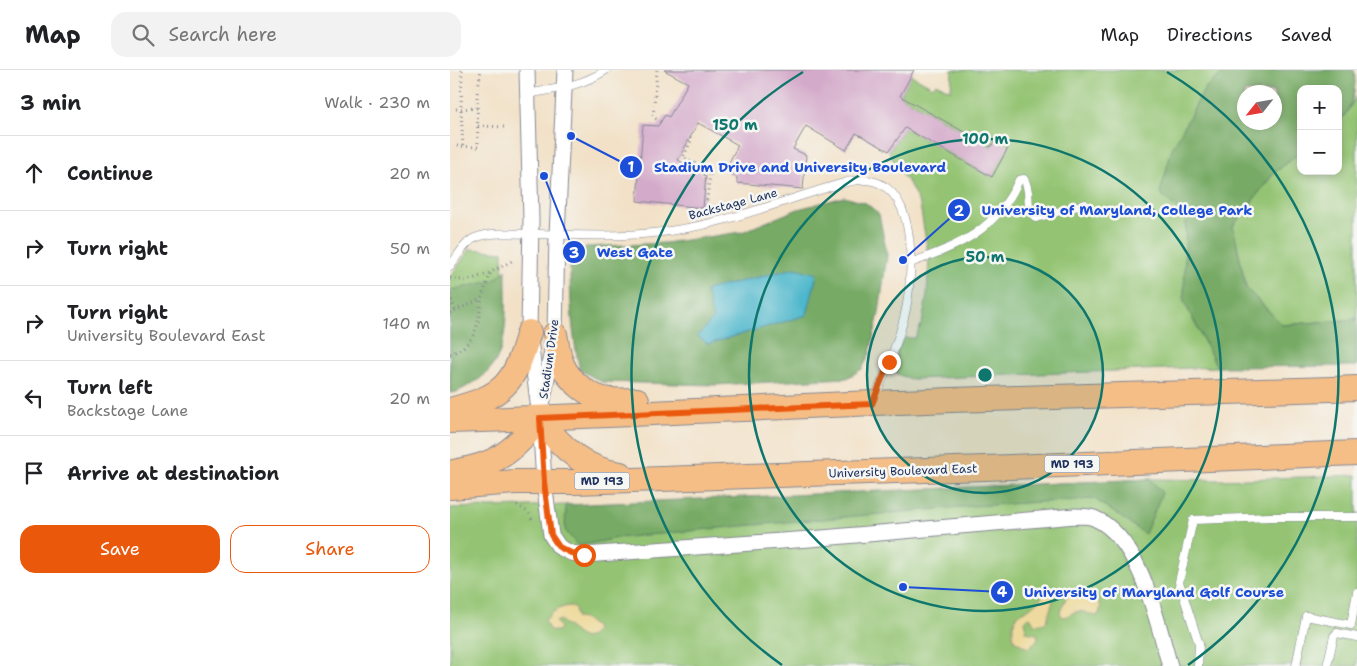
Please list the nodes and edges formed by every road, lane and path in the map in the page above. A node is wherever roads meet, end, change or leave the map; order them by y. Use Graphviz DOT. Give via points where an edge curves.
graph roads {
  1 [pos="462,70"];
  2 [pos="481,70"];
  3 [pos="527,70"];
  4 [pos="565,70"];
  5 [pos="606,70"];
  6 [pos="657,70"];
  7 [pos="564,88"];
  8 [pos="527,94"];
  9 [pos="477,108"];
  10 [pos="456,109"];
  11 [pos="461,109"];
  12 [pos="661,122"];
  13 [pos="478,126"];
  14 [pos="506,126"];
  15 [pos="690,138"];
  16 [pos="457,146"];
  17 [pos="463,147"];
  18 [pos="1085,204"];
  19 [pos="706,209"];
  20 [pos="531,234"];
  21 [pos="557,234"];
  22 [pos="512,261"];
  23 [pos="910,263"];
  24 [pos="450,266"];
  25 [pos="491,272"];
  26 [pos="450,278"];
  27 [pos="450,295"];
  28 [pos="482,299"];
  29 [pos="455,310"];
  30 [pos="450,313"];
  31 [pos="528,332"];
  32 [pos="555,334"];
  33 [pos="450,354"];
  34 [pos="1357,388"];
  35 [pos="872,404"];
  36 [pos="762,408"];
  37 [pos="450,410"];
  38 [pos="540,418"];
  39 [pos="450,421"];
  40 [pos="1357,453"];
  41 [pos="450,473"];
  42 [pos="660,478"];
  43 [pos="544,482"];
  44 [pos="450,487"];
  45 [pos="1357,516"];
  46 [pos="1357,592"];
  47 [pos="1357,637"];
  48 [pos="1170,666"];
  49 [pos="1198,666"];
  50 [pos="1296,666"];
  51 [pos="1327,666"];
  1 -- 11 [label="path"];
  2 -- 9 [label="path"];
  3 -- 8 [label="street, Stadium Drive"];
  4 -- 7 [label="street, Stadium Drive"];
  5 -- 7 [label="lane" via="594,78"];
  6 -- 12 [label="path" via="653,117"];
  7 -- 8 [label="lane"];
  7 -- 21 [label="street, Stadium Drive"];
  8 -- 20 [label="street, Stadium Drive"];
  9 -- 11 [label="path"];
  9 -- 13 [label="path"];
  10 -- 11 [label="path"];
  11 -- 17 [label="path"];
  13 -- 14 [label="path"];
  13 -- 17 [label="path" via="478,147"];
  15 -- 19 [label="path" via="683,157 710,175"];
  16 -- 17 [label="path"];
  18 -- 23 [label="lane" via="1036,218 1028,206 1029,188 1024,179 1019,180 1010,199 989,224 969,238"];
  20 -- 21 [label="lane, Backstage Lane"];
  20 -- 24 [label="lane, Backstage Lane" via="509,233 474,238"];
  20 -- 31 [label="street, Stadium Drive"];
  21 -- 23 [label="lane, Backstage Lane" via="654,233 704,225 846,182 868,180 892,193 903,211 910,243"];
  21 -- 32 [label="street, Stadium Drive"];
  22 -- 25 [label="path"];
  23 -- 35 [label="lane, Backstage Lane" via="904,319"];
  25 -- 26 [label="path" via="466,281"];
  25 -- 28 [label="path"];
  27 -- 29 [label="path"];
  28 -- 29 [label="path"];
  28 -- 33 [label="path" via="479,322 471,339 461,350"];
  29 -- 30 [label="path"];
  31 -- 37 [label="main road" via="522,357 508,382 487,399"];
  31 -- 38 [label="street, Stadium Drive"];
  32 -- 36 [label="main road" via="567,373 591,394 608,400 728,397"];
  32 -- 38 [label="street, Stadium Drive"];
  34 -- 35 [label="main road"];
  35 -- 36 [label="main road"];
  36 -- 38 [label="main road"];
  38 -- 39 [label="main road"];
  38 -- 41 [label="main road" via="521,440 496,459"];
  38 -- 42 [label="main road" via="564,448 588,464 616,474"];
  38 -- 43 [label="street"];
  40 -- 42 [label="main road, University Boulevard East / MD 193"];
  42 -- 43 [label="main road, University Boulevard East / MD 193"];
  43 -- 44 [label="main road, University Boulevard East / MD 193"];
  43 -- 48 [label="street" via="551,535 559,547 584,555 1075,516 1093,518 1114,532 1131,556 1147,592"];
  45 -- 49 [label="lane" via="1193,520 1179,582 1199,644"];
  46 -- 50 [label="lane" via="1351,625 1306,616"];
  47 -- 51 [label="lane" via="1337,633"];
}
